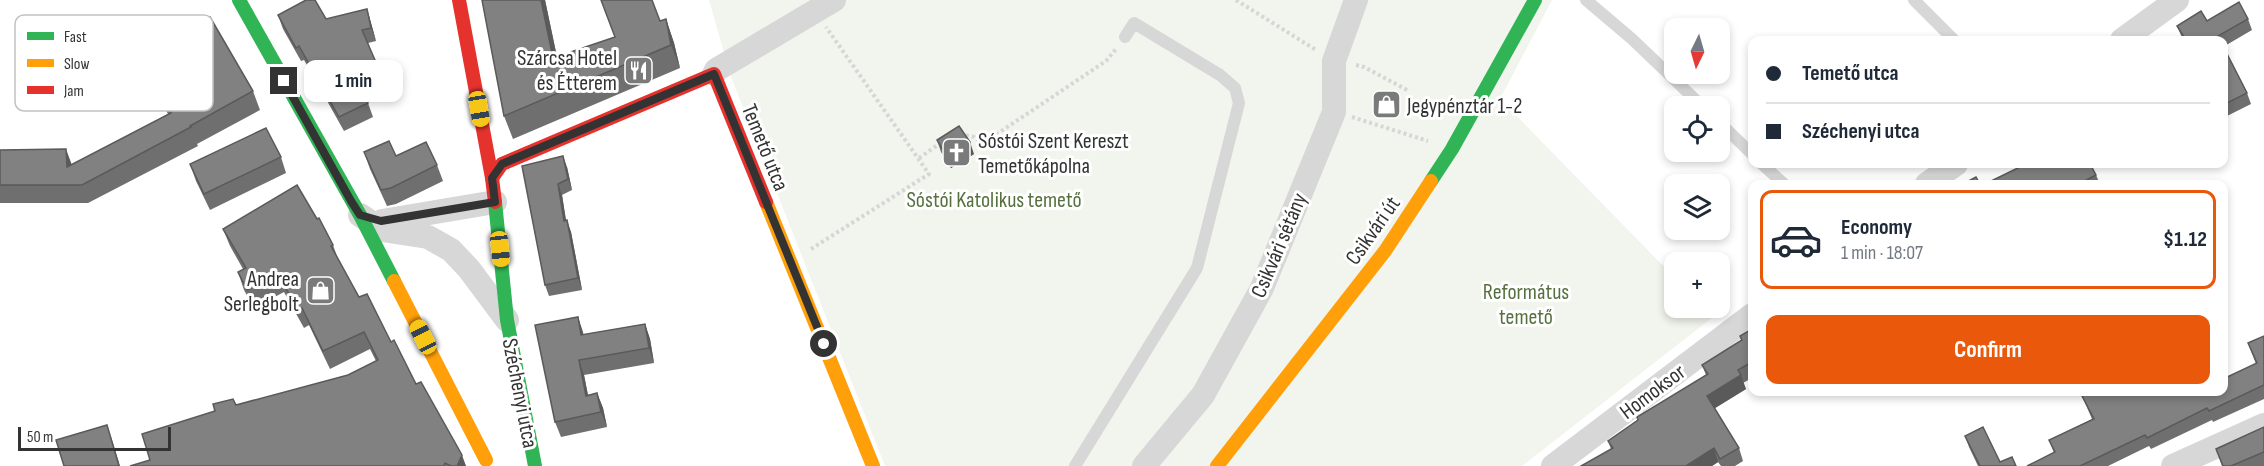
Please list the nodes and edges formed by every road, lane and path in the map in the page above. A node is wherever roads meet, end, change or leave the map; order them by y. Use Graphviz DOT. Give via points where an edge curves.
graph roads {
  1 [pos="239,0"];
  2 [pos="459,0"];
  3 [pos="1356,0"];
  4 [pos="1535,0"];
  5 [pos="1586,0"];
  6 [pos="1914,0"];
  7 [pos="2177,0"];
  8 [pos="824,5"];
  9 [pos="1950,36"];
  10 [pos="2128,36"];
  11 [pos="1125,37"];
  12 [pos="714,74"];
  13 [pos="1692,96"];
  14 [pos="1334,112"];
  15 [pos="1730,133"];
  16 [pos="956,135"];
  17 [pos="950,137"];
  18 [pos="1452,148"];
  19 [pos="1748,150"];
  20 [pos="918,158"];
  21 [pos="1766,168"];
  22 [pos="1950,168"];
  23 [pos="1780,180"];
  24 [pos="1933,180"];
  25 [pos="493,190"];
  26 [pos="360,215"];
  27 [pos="790,262"];
  28 [pos="1748,318"];
  29 [pos="507,320"];
  30 [pos="2264,425"];
  31 [pos="486,460"];
  32 [pos="535,466"];
  33 [pos="873,466"];
  34 [pos="1075,466"];
  35 [pos="1143,466"];
  36 [pos="1217,466"];
  37 [pos="1553,466"];
  38 [pos="2173,466"];
  1 -- 26 [label="street, Széchenyi utca"];
  2 -- 25 [label="street, Széchenyi utca"];
  3 -- 14 [label="street, Csikvári sétány" via="1334,61"];
  4 -- 18 [label="street, Csikvári út"];
  5 -- 13 [label="lane"];
  6 -- 9 [label="lane"];
  7 -- 10 [label="street"];
  8 -- 12 [label="street"];
  8 -- 20 [label="path"];
  11 -- 16 [label="path" via="1106,61 982,144 963,133"];
  11 -- 34 [label="lane" via="1134,23 1221,75 1235,88 1239,103 1197,267"];
  12 -- 25 [label="street" via="502,164"];
  12 -- 27 [label="street, Temető utca"];
  14 -- 18 [label="path"];
  14 -- 35 [label="street, Csikvári sétány" via="1257,298 1203,395"];
  15 -- 19 [label="lane"];
  17 -- 20 [label="path"];
  18 -- 36 [label="street, Csikvári út" via="1385,251"];
  20 -- 27 [label="path" via="929,174"];
  21 -- 23 [label="lane"];
  22 -- 24 [label="street"];
  25 -- 26 [label="street" via="381,221"];
  25 -- 29 [label="street, Széchenyi utca"];
  26 -- 29 [label="street, Széchenyi utca" via="382,230 428,237 451,250"];
  26 -- 31 [label="street, Széchenyi utca"];
  27 -- 33 [label="street, Temető utca"];
  28 -- 37 [label="street, Homoksor"];
  29 -- 32 [label="street, Széchenyi utca"];
  30 -- 38 [label="street"];
}
